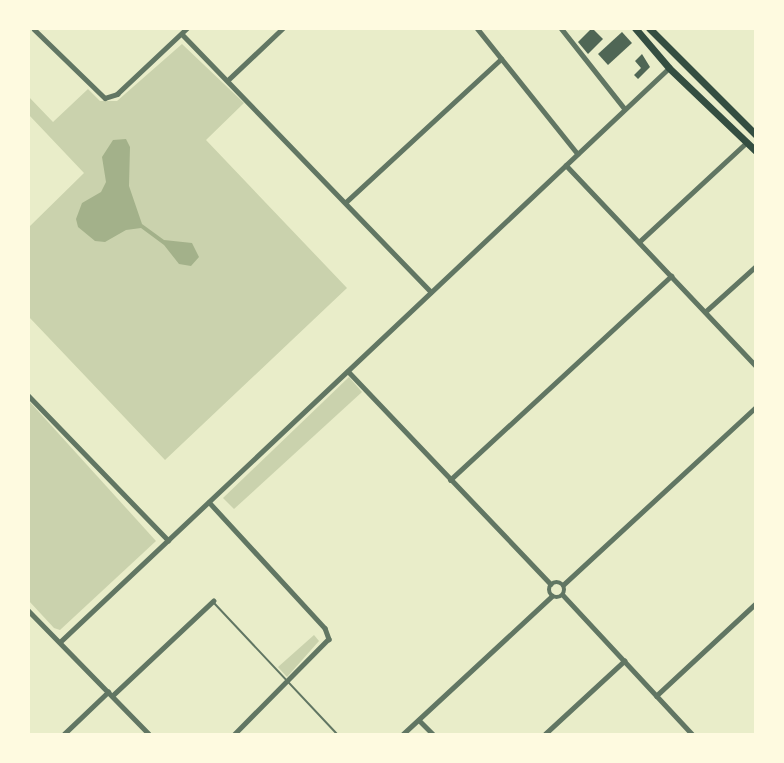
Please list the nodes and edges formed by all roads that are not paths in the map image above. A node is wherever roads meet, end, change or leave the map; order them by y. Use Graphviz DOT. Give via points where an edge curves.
graph roads {
  1 [pos="187,28"];
  2 [pos="283,28"];
  3 [pos="477,28"];
  4 [pos="561,28"];
  5 [pos="635,28"];
  6 [pos="649,28"];
  7 [pos="34,29"];
  8 [pos="28,34"];
  9 [pos="183,35"];
  10 [pos="501,59"];
  11 [pos="669,68"];
  12 [pos="229,79"];
  13 [pos="626,109"];
  14 [pos="756,135"];
  15 [pos="747,142"];
  16 [pos="756,151"];
  17 [pos="578,154"];
  18 [pos="566,165"];
  19 [pos="346,202"];
  20 [pos="639,242"];
  21 [pos="756,266"];
  22 [pos="671,276"];
  23 [pos="431,292"];
  24 [pos="705,312"];
  25 [pos="756,366"];
  26 [pos="348,371"];
  27 [pos="28,395"];
  28 [pos="756,407"];
  29 [pos="450,480"];
  30 [pos="209,502"];
  31 [pos="168,540"];
  32 [pos="551,584"];
  33 [pos="563,585"];
  34 [pos="563,595"];
  35 [pos="552,596"];
  36 [pos="213,601"];
  37 [pos="756,603"];
  38 [pos="28,610"];
  39 [pos="60,642"];
  40 [pos="624,661"];
  41 [pos="289,684"];
  42 [pos="110,694"];
  43 [pos="656,696"];
  44 [pos="419,720"];
  45 [pos="545,734"];
  46 [pos="64,735"];
  47 [pos="149,735"];
  48 [pos="235,735"];
  49 [pos="337,735"];
  50 [pos="403,735"];
  51 [pos="433,735"];
  52 [pos="692,735"];
  1 -- 9 [label="street"];
  2 -- 12 [label="street"];
  3 -- 10 [label="street"];
  4 -- 13 [label="street"];
  5 -- 11 [label="highway"];
  6 -- 14 [label="highway"];
  7 -- 8 [label="street"];
  7 -- 9 [label="street" via="105,98 117,94"];
  9 -- 12 [label="street"];
  10 -- 17 [label="street"];
  10 -- 19 [label="street"];
  11 -- 13 [label="street"];
  11 -- 15 [label="highway"];
  12 -- 19 [label="street"];
  13 -- 17 [label="street"];
  15 -- 16 [label="highway"];
  15 -- 20 [label="street"];
  17 -- 18 [label="street"];
  18 -- 20 [label="street"];
  18 -- 23 [label="street"];
  19 -- 23 [label="street"];
  20 -- 22 [label="street"];
  21 -- 24 [label="street"];
  22 -- 24 [label="street"];
  22 -- 29 [label="street"];
  23 -- 26 [label="street"];
  24 -- 25 [label="street"];
  26 -- 29 [label="street"];
  26 -- 30 [label="street"];
  27 -- 31 [label="street"];
  28 -- 33 [label="street"];
  29 -- 32 [label="street"];
  30 -- 31 [label="street"];
  30 -- 41 [label="street" via="329,634 328,644"];
  31 -- 39 [label="street"];
  32 -- 33 [label="street"];
  32 -- 35 [label="street"];
  33 -- 34 [label="street"];
  34 -- 35 [label="street"];
  34 -- 40 [label="street"];
  35 -- 44 [label="street"];
  36 -- 41 [label="lane"];
  36 -- 42 [label="street"];
  37 -- 43 [label="street"];
  38 -- 39 [label="street"];
  39 -- 42 [label="street"];
  40 -- 43 [label="street"];
  40 -- 45 [label="street"];
  41 -- 48 [label="street"];
  41 -- 49 [label="lane"];
  42 -- 46 [label="street"];
  42 -- 47 [label="street"];
  43 -- 52 [label="street"];
  44 -- 50 [label="street"];
  44 -- 51 [label="street"];
}
